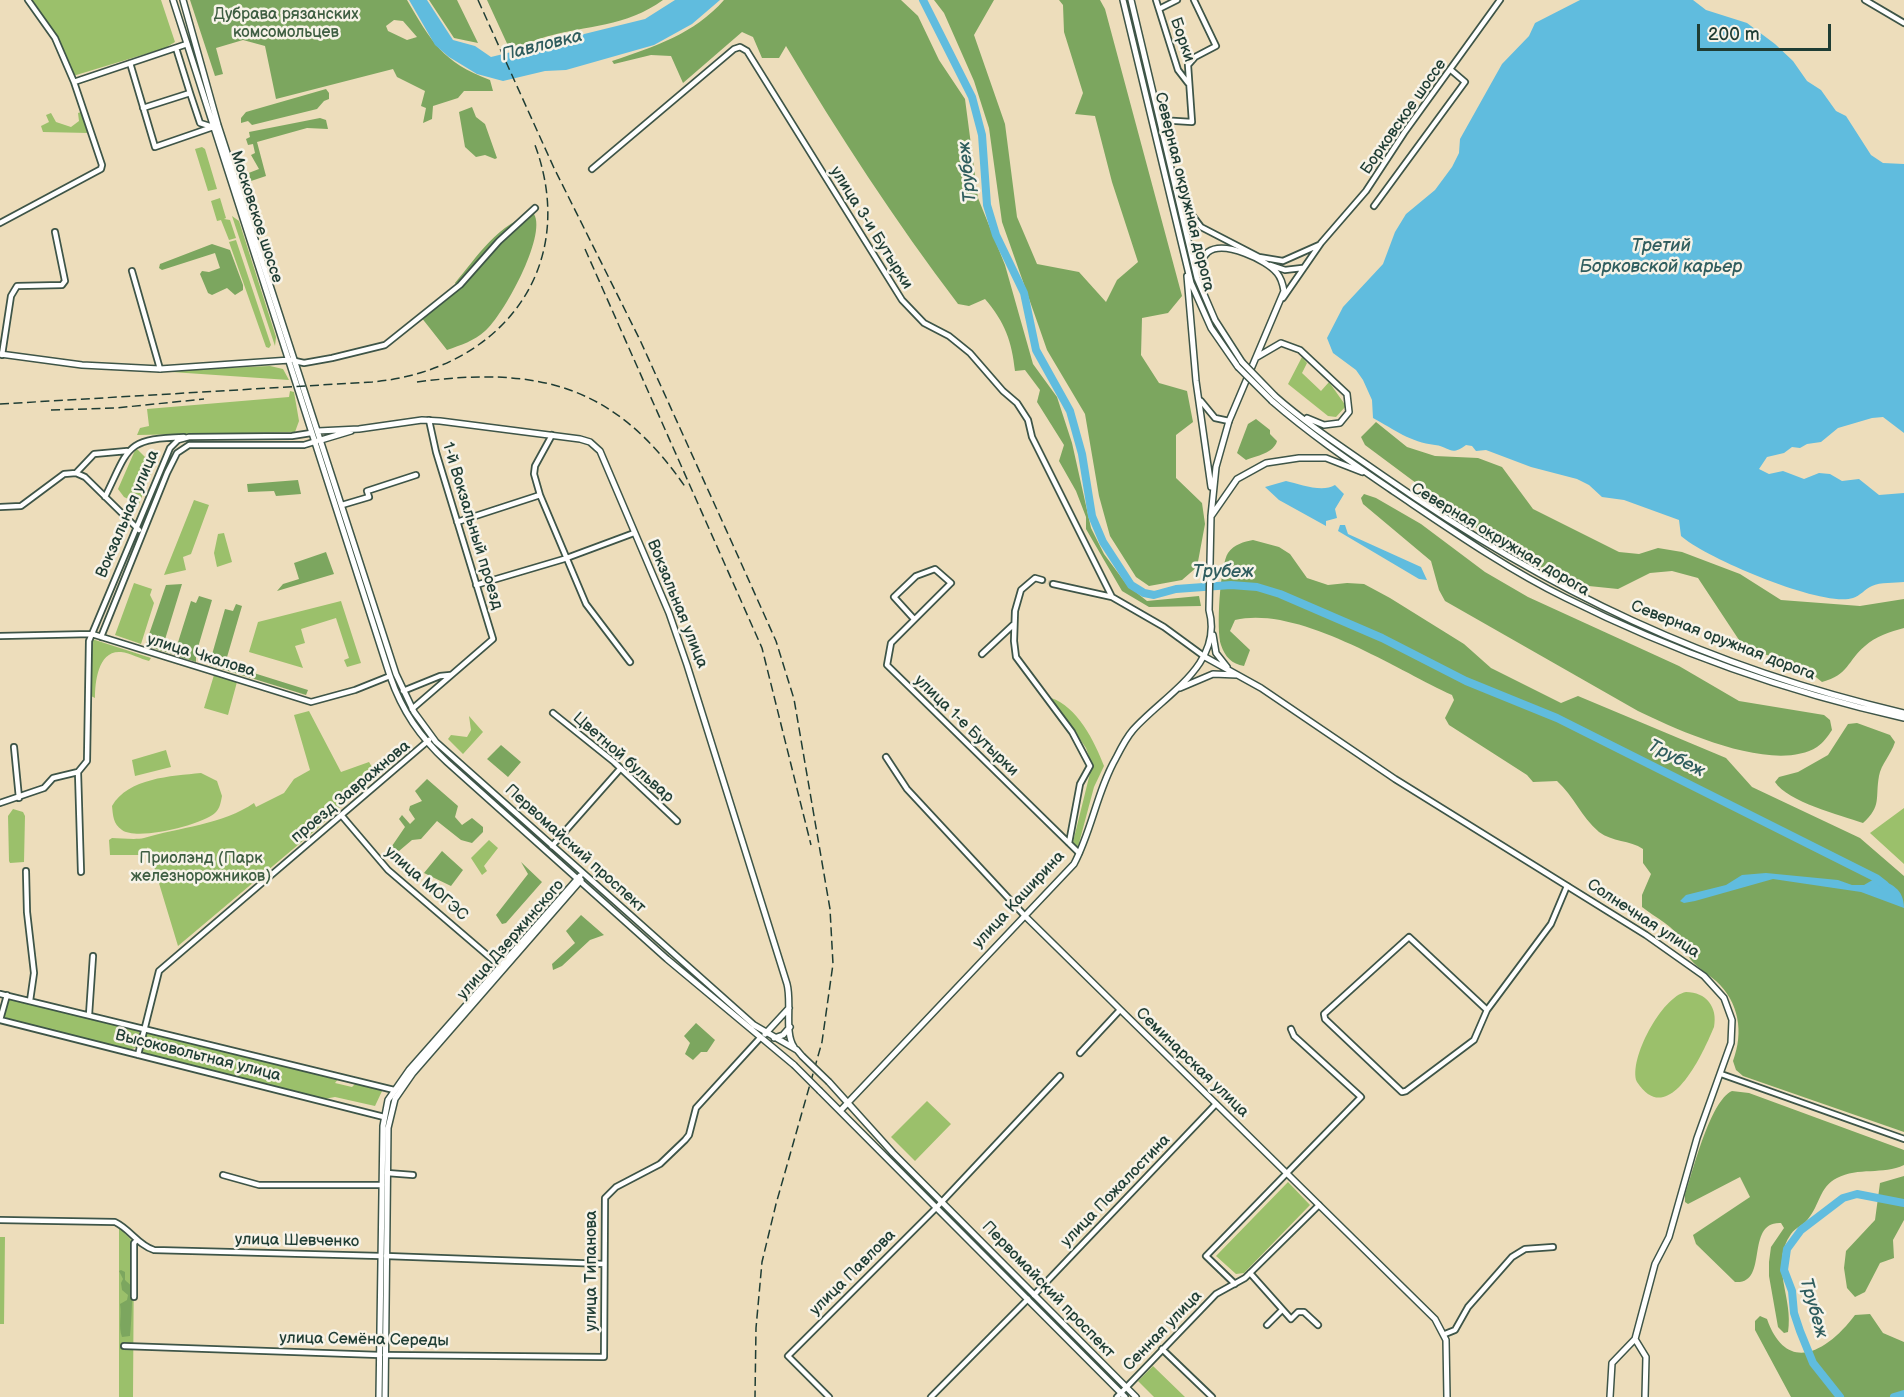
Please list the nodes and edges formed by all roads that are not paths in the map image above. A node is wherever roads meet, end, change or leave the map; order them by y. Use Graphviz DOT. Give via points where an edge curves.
graph roads {
  1 [pos="28,0"];
  2 [pos="173,0"];
  3 [pos="183,0"];
  4 [pos="1123,0"];
  5 [pos="1131,0"];
  6 [pos="1156,0"];
  7 [pos="1178,0"];
  8 [pos="1194,0"];
  9 [pos="1500,0"];
  10 [pos="1865,0"];
  11 [pos="1159,9"];
  12 [pos="1904,23"];
  13 [pos="187,45"];
  14 [pos="176,48"];
  15 [pos="130,63"];
  16 [pos="1450,70"];
  17 [pos="74,82"];
  18 [pos="1189,85"];
  19 [pos="190,93"];
  20 [pos="143,108"];
  21 [pos="1160,120"];
  22 [pos="216,126"];
  23 [pos="592,169"];
  24 [pos="1174,187"];
  25 [pos="1374,206"];
  26 [pos="535,208"];
  27 [pos="0,223"];
  28 [pos="55,232"];
  29 [pos="1321,243"];
  30 [pos="1265,263"];
  31 [pos="1186,266"];
  32 [pos="1302,268"];
  33 [pos="132,271"];
  34 [pos="1197,278"];
  35 [pos="1283,298"];
  36 [pos="1,354"];
  37 [pos="1256,358"];
  38 [pos="288,360"];
  39 [pos="295,361"];
  40 [pos="1240,364"];
  41 [pos="160,369"];
  42 [pos="1274,399"];
  43 [pos="1200,401"];
  44 [pos="1292,410"];
  45 [pos="429,420"];
  46 [pos="1229,421"];
  47 [pos="359,429"];
  48 [pos="319,431"];
  49 [pos="311,433"];
  50 [pos="552,435"];
  51 [pos="189,437"];
  52 [pos="164,438"];
  53 [pos="321,440"];
  54 [pos="314,441"];
  55 [pos="173,445"];
  56 [pos="127,452"];
  57 [pos="177,453"];
  58 [pos="76,473"];
  59 [pos="416,475"];
  60 [pos="1373,477"];
  61 [pos="1212,492"];
  62 [pos="540,495"];
  63 [pos="105,496"];
  64 [pos="342,505"];
  65 [pos="0,507"];
  66 [pos="1211,516"];
  67 [pos="457,522"];
  68 [pos="137,528"];
  69 [pos="143,532"];
  70 [pos="634,533"];
  71 [pos="564,559"];
  72 [pos="1042,580"];
  73 [pos="1055,584"];
  74 [pos="476,585"];
  75 [pos="1112,597"];
  76 [pos="914,619"];
  77 [pos="1014,625"];
  78 [pos="1213,625"];
  79 [pos="92,634"];
  80 [pos="0,636"];
  81 [pos="101,637"];
  82 [pos="982,654"];
  83 [pos="1205,657"];
  84 [pos="630,662"];
  85 [pos="1231,671"];
  86 [pos="450,675"];
  87 [pos="1240,675"];
  88 [pos="390,676"];
  89 [pos="403,691"];
  90 [pos="1173,691"];
  91 [pos="412,709"];
  92 [pos="553,713"];
  93 [pos="1904,713"];
  94 [pos="1904,718"];
  95 [pos="432,738"];
  96 [pos="426,743"];
  97 [pos="14,747"];
  98 [pos="886,757"];
  99 [pos="620,769"];
  100 [pos="78,772"];
  101 [pos="19,798"];
  102 [pos="0,803"];
  103 [pos="342,816"];
  104 [pos="677,821"];
  105 [pos="1069,843"];
  106 [pos="552,846"];
  107 [pos="1079,853"];
  108 [pos="26,871"];
  109 [pos="81,872"];
  110 [pos="581,877"];
  111 [pos="1567,886"];
  112 [pos="1025,916"];
  113 [pos="93,956"];
  114 [pos="500,966"];
  115 [pos="0,994"];
  116 [pos="6,995"];
  117 [pos="30,1001"];
  118 [pos="790,1006"];
  119 [pos="1487,1010"];
  120 [pos="1119,1011"];
  121 [pos="89,1015"];
  122 [pos="781,1018"];
  123 [pos="0,1020"];
  124 [pos="458,1020"];
  125 [pos="790,1025"];
  126 [pos="143,1029"];
  127 [pos="1291,1029"];
  128 [pos="763,1035"];
  129 [pos="776,1038"];
  130 [pos="796,1050"];
  131 [pos="1080,1053"];
  132 [pos="138,1055"];
  133 [pos="1721,1074"];
  134 [pos="1060,1076"];
  135 [pos="396,1091"];
  136 [pos="847,1104"];
  137 [pos="1215,1105"];
  138 [pos="840,1111"];
  139 [pos="387,1118"];
  140 [pos="1904,1139"];
  141 [pos="385,1173"];
  142 [pos="1287,1174"];
  143 [pos="223,1175"];
  144 [pos="412,1175"];
  145 [pos="384,1185"];
  146 [pos="941,1202"];
  147 [pos="1319,1205"];
  148 [pos="936,1208"];
  149 [pos="0,1220"];
  150 [pos="137,1240"];
  151 [pos="1553,1247"];
  152 [pos="383,1256"];
  153 [pos="604,1264"];
  154 [pos="1250,1274"];
  155 [pos="1235,1284"];
  156 [pos="1034,1295"];
  157 [pos="134,1297"];
  158 [pos="1028,1299"];
  159 [pos="1282,1310"];
  160 [pos="1267,1325"];
  161 [pos="1318,1325"];
  162 [pos="1444,1334"];
  163 [pos="1635,1339"];
  164 [pos="124,1346"];
  165 [pos="1162,1349"];
  166 [pos="383,1355"];
  167 [pos="604,1357"];
  168 [pos="1126,1388"];
  169 [pos="1121,1396"];
  170 [pos="379,1397"];
  171 [pos="385,1397"];
  172 [pos="829,1397"];
  173 [pos="931,1397"];
  174 [pos="1136,1397"];
  175 [pos="1212,1397"];
  176 [pos="1448,1397"];
  177 [pos="1610,1397"];
  178 [pos="1645,1397"];
  1 -- 17 [label="street" via="57,41"];
  2 -- 13 [label="main road, Московское шоссе"];
  3 -- 22 [label="main road, Московское шоссе"];
  4 -- 31 [label="main road, Северная окружная дорога"];
  5 -- 21 [label="main road, Северная окружная дорога"];
  6 -- 11 [label="street, Борки"];
  7 -- 11 [label="street"];
  8 -- 18 [label="street" via="1216,46 1191,60 1187,70"];
  9 -- 16 [label="street, Борковское шоссе"];
  10 -- 12 [label="street"];
  11 -- 18 [label="street, Борки" via="1178,70"];
  13 -- 14 [label="street"];
  13 -- 22 [label="main road, Московское шоссе"];
  14 -- 15 [label="street"];
  14 -- 19 [label="street"];
  15 -- 17 [label="street"];
  15 -- 20 [label="street"];
  16 -- 25 [label="street" via="1465,82"];
  16 -- 29 [label="street, Борковское шоссе" via="1366,191"];
  17 -- 27 [label="street" via="102,165 99,172"];
  18 -- 21 [label="street" via="1192,122"];
  19 -- 20 [label="street"];
  19 -- 22 [label="street" via="200,123"];
  20 -- 22 [label="street" via="155,147"];
  21 -- 24 [label="main road, Северная окружная дорога"];
  22 -- 38 [label="main road, Московское шоссе"];
  22 -- 39 [label="main road, Московское шоссе"];
  23 -- 75 [label="street, улица 3-и Бутырки" via="734,49 747,51 902,300 924,322 969,353 1017,403"];
  24 -- 29 [label="street" via="1184,208 1201,227 1259,257 1283,261"];
  24 -- 34 [label="main road, Северная окружная дорога"];
  26 -- 39 [label="street" via="460,285 385,345 304,363"];
  28 -- 36 [label="street" via="65,281 62,285 17,286 11,296"];
  29 -- 32 [label="street"];
  30 -- 32 [label="street" via="1286,270"];
  30 -- 34 [label="main road" via="1221,247 1205,256"];
  30 -- 35 [label="main road" via="1279,275"];
  31 -- 40 [label="main road, Северная окружная дорога" via="1204,314"];
  31 -- 43 [label="main road"];
  32 -- 35 [label="street"];
  33 -- 41 [label="street"];
  34 -- 40 [label="main road, Северная окружная дорога"];
  35 -- 37 [label="main road"];
  36 -- 41 [label="main road" via="82,365"];
  37 -- 44 [label="main road" via="1281,343 1294,346 1341,387 1349,402 1345,418 1332,426 1318,424"];
  37 -- 46 [label="main road"];
  38 -- 39 [label="main road"];
  38 -- 41 [label="main road"];
  38 -- 49 [label="main road, Московское шоссе"];
  39 -- 48 [label="main road, Московское шоссе"];
  40 -- 42 [label="main road, Северная окружная дорога, bridge"];
  42 -- 44 [label="main road, Северная оружная дорога"];
  42 -- 60 [label="main road, Северная окружная дорога"];
  43 -- 46 [label="street" via="1215,418"];
  43 -- 61 [label="main road"];
  44 -- 93 [label="main road, Северная оружная дорога" via="1439,515 1556,584 1653,632 1738,665"];
  45 -- 47 [label="main road, Вокзальная улица"];
  45 -- 50 [label="main road, Вокзальная улица"];
  45 -- 67 [label="street, 1-й Вокзальный проезд"];
  46 -- 61 [label="main road"];
  47 -- 48 [label="main road, Вокзальная улица"];
  47 -- 53 [label="main road, Вокзальная улица"];
  48 -- 49 [label="main road, Вокзальная улица"];
  48 -- 53 [label="main road, Первомайский проспект"];
  49 -- 51 [label="street, Вокзальная улица"];
  49 -- 54 [label="main road, Московское шоссе"];
  50 -- 62 [label="street" via="534,474"];
  50 -- 70 [label="main road, Вокзальная улица" via="585,440 599,450"];
  51 -- 52 [label="street"];
  51 -- 55 [label="street, Вокзальная улица"];
  52 -- 55 [label="street"];
  52 -- 56 [label="street" via="145,440"];
  53 -- 54 [label="street, Вокзальная улица"];
  53 -- 64 [label="main road, Первомайский проспект"];
  54 -- 57 [label="street, Вокзальная улица" via="189,445"];
  54 -- 88 [label="main road, Первомайский проспект"];
  55 -- 57 [label="street"];
  55 -- 68 [label="street, Вокзальная улица"];
  56 -- 58 [label="street" via="94,454"];
  56 -- 63 [label="street"];
  57 -- 69 [label="street, Вокзальная улица"];
  58 -- 63 [label="street"];
  58 -- 65 [label="street" via="64,474 21,506"];
  59 -- 64 [label="street" via="367,491 369,497"];
  60 -- 66 [label="main road" via="1326,458 1280,459 1237,479"];
  60 -- 94 [label="main road, Северная окружная дорога" via="1458,534 1564,597 1652,639 1738,672 1835,702"];
  61 -- 66 [label="main road"];
  62 -- 67 [label="street"];
  62 -- 71 [label="street"];
  63 -- 68 [label="street"];
  64 -- 89 [label="main road, Первомайский проспект"];
  66 -- 78 [label="main road" via="1209,610"];
  67 -- 74 [label="street, 1-й Вокзальный проезд"];
  68 -- 69 [label="street"];
  68 -- 79 [label="street, Вокзальная улица"];
  69 -- 81 [label="street, Вокзальная улица"];
  70 -- 71 [label="street"];
  70 -- 118 [label="main road, Вокзальная улица" via="692,678 787,984"];
  71 -- 74 [label="street"];
  71 -- 84 [label="street" via="586,604"];
  72 -- 77 [label="street" via="1035,578 1021,590"];
  73 -- 75 [label="street"];
  74 -- 86 [label="street, 1-й Вокзальный проезд" via="493,639"];
  75 -- 83 [label="street"];
  76 -- 76 [label="street, улица 1-е Бутырки" via="951,583 935,569 916,576 894,597"];
  76 -- 105 [label="street, улица 1-е Бутырки" via="891,643 887,665"];
  77 -- 82 [label="street"];
  77 -- 105 [label="street" via="1016,657 1072,732 1090,766 1080,784"];
  78 -- 83 [label="main road"];
  78 -- 85 [label="main road" via="1216,653"];
  79 -- 80 [label="street, улица Чкалова"];
  79 -- 81 [label="street, улица Чкалова"];
  79 -- 100 [label="street, Вокзальная улица" via="88,654 87,761"];
  81 -- 88 [label="street, улица Чкалова" via="309,702"];
  83 -- 85 [label="main road, Солнечная улица"];
  83 -- 90 [label="main road, улица Каширина"];
  85 -- 87 [label="main road, Солнечная улица"];
  86 -- 89 [label="street"];
  86 -- 91 [label="street"];
  87 -- 90 [label="main road" via="1213,674"];
  87 -- 111 [label="main road, Солнечная улица"];
  88 -- 96 [label="main road, Первомайский проспект" via="407,715"];
  89 -- 91 [label="main road, Первомайский проспект"];
  90 -- 107 [label="main road, улица Каширина" via="1125,741 1101,787"];
  91 -- 95 [label="main road, Первомайский проспект"];
  92 -- 99 [label="street, Цветной бульвар"];
  95 -- 96 [label="street, проезд Завражнова"];
  95 -- 106 [label="main road, Первомайский проспект"];
  96 -- 103 [label="street, проезд Завражнова"];
  96 -- 110 [label="main road, Первомайский проспект"];
  97 -- 101 [label="street"];
  98 -- 112 [label="street, Семинарская улица" via="907,789"];
  99 -- 104 [label="street, Цветной бульвар"];
  99 -- 106 [label="street"];
  100 -- 101 [label="street" via="53,778 44,788"];
  100 -- 109 [label="street"];
  101 -- 102 [label="street"];
  103 -- 114 [label="street, улица МОГЭС" via="388,870"];
  103 -- 126 [label="street, проезд Завражнова" via="159,971"];
  105 -- 107 [label="street, улица 1-е Бутырки"];
  106 -- 110 [label="main road, Первомайский проспект"];
  107 -- 112 [label="main road, улица Каширина" via="1074,864"];
  108 -- 117 [label="street" via="34,973"];
  110 -- 114 [label="main road, улица Дзержинского"];
  110 -- 124 [label="main road, улица Дзержинского"];
  110 -- 128 [label="main road, Первомайский проспект"];
  111 -- 119 [label="street" via="1551,924"];
  111 -- 133 [label="main road, Солнечная улица" via="1689,965 1719,990 1728,1005 1733,1028"];
  112 -- 120 [label="main road, Семинарская улица"];
  112 -- 136 [label="main road, улица Каширина"];
  113 -- 121 [label="street"];
  114 -- 124 [label="main road, улица Дзержинского"];
  115 -- 116 [label="street, Высоковольтная улица"];
  116 -- 117 [label="street, Высоковольтная улица"];
  116 -- 123 [label="street, Высоковольтная улица"];
  117 -- 121 [label="street, Высоковольтная улица"];
  118 -- 122 [label="main road"];
  118 -- 125 [label="main road, Вокзальная улица"];
  119 -- 119 [label="street" via="1474,1040 1401,1092 1324,1014 1409,937"];
  120 -- 131 [label="street"];
  120 -- 137 [label="main road, Семинарская улица"];
  121 -- 126 [label="street, Высоковольтная улица"];
  122 -- 125 [label="main road" via="786,1018"];
  122 -- 128 [label="main road"];
  123 -- 132 [label="street, Высоковольтная улица"];
  124 -- 135 [label="main road, улица Дзержинского"];
  125 -- 129 [label="main road"];
  125 -- 130 [label="main road, Вокзальная улица" via="790,1039"];
  126 -- 132 [label="street, проезд Завражнова"];
  126 -- 135 [label="street, Высоковольтная улица"];
  127 -- 142 [label="street" via="1361,1097"];
  128 -- 129 [label="main road, Первомайский проспект"];
  128 -- 138 [label="main road, Первомайский проспект, bridge"];
  128 -- 153 [label="street, улица Типанова" via="696,1108 685,1140 660,1164 610,1191 603,1208"];
  129 -- 130 [label="main road, Первомайский проспект"];
  130 -- 136 [label="main road, Первомайский проспект, bridge"];
  132 -- 139 [label="street, Высоковольтная улица"];
  133 -- 140 [label="street"];
  133 -- 163 [label="main road, Солнечная улица" via="1697,1138 1670,1237 1653,1269"];
  134 -- 146 [label="street"];
  135 -- 139 [label="main road, улица Дзержинского"];
  136 -- 138 [label="main road, улица Каширина"];
  136 -- 146 [label="main road, Первомайский проспект"];
  137 -- 142 [label="main road, Семинарская улица"];
  137 -- 156 [label="street, улица Пожалостина"];
  138 -- 148 [label="main road, Первомайский проспект"];
  139 -- 141 [label="main road, улица Дзержинского"];
  141 -- 144 [label="street"];
  141 -- 145 [label="main road, улица Дзержинского"];
  142 -- 147 [label="main road, Семинарская улица"];
  142 -- 155 [label="street" via="1206,1256"];
  143 -- 145 [label="street" via="259,1185"];
  145 -- 152 [label="main road, улица Дзержинского"];
  146 -- 148 [label="street"];
  146 -- 156 [label="main road, Первомайский проспект"];
  147 -- 154 [label="street, Сенная улица"];
  147 -- 162 [label="main road, Семинарская улица" via="1435,1318"];
  148 -- 158 [label="main road, Первомайский проспект"];
  148 -- 172 [label="street, улица Павлова" via="788,1356"];
  149 -- 150 [label="street, улица Шевченко" via="115,1222"];
  150 -- 152 [label="street, улица Шевченко" via="154,1250"];
  150 -- 157 [label="street"];
  151 -- 162 [label="street" via="1525,1249 1512,1257 1474,1300 1455,1330"];
  152 -- 153 [label="street, улица Шевченко"];
  152 -- 166 [label="main road, улица Дзержинского"];
  153 -- 167 [label="street, улица Типанова"];
  154 -- 155 [label="street, Сенная улица"];
  154 -- 159 [label="street"];
  155 -- 165 [label="street, Сенная улица" via="1216,1294"];
  156 -- 168 [label="main road, Первомайский проспект"];
  158 -- 169 [label="main road, Первомайский проспект"];
  158 -- 173 [label="street"];
  159 -- 160 [label="street"];
  159 -- 161 [label="street" via="1291,1319 1304,1312"];
  162 -- 176 [label="main road"];
  163 -- 177 [label="main road" via="1612,1363"];
  163 -- 178 [label="main road" via="1646,1358"];
  164 -- 166 [label="street, улица Семёна Середы"];
  165 -- 168 [label="street, Сенная улица"];
  165 -- 175 [label="street"];
  166 -- 167 [label="street, улица Семёна Середы"];
  166 -- 170 [label="main road, улица Дзержинского"];
  166 -- 171 [label="main road, улица Дзержинского"];
  168 -- 169 [label="street, Сенная улица"];
  168 -- 174 [label="main road, Первомайский проспект"];
}
